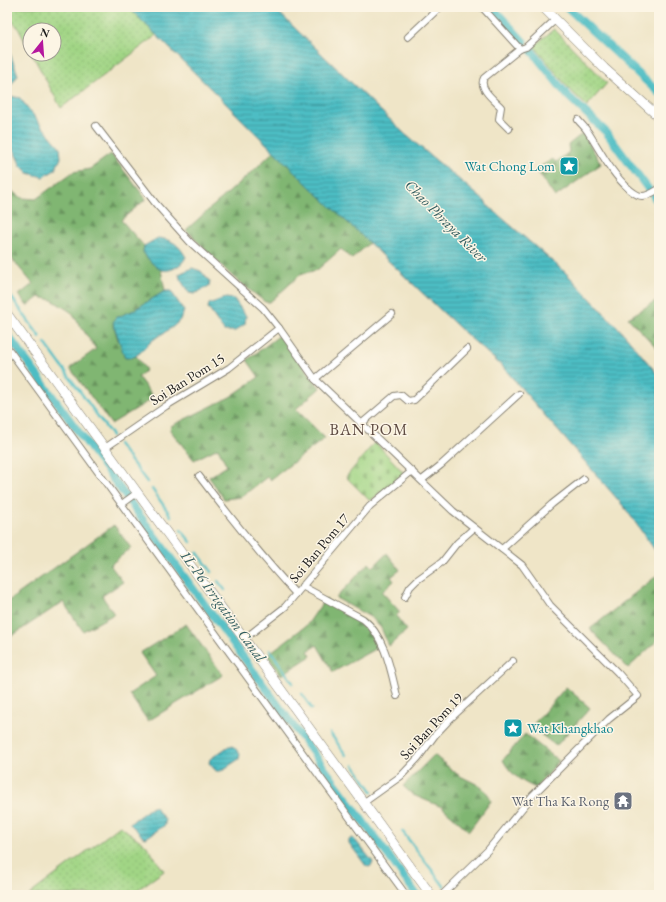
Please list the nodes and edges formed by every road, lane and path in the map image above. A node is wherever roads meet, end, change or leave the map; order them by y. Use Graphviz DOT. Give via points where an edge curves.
graph roads {
  1 [pos="440,7"];
  2 [pos="482,7"];
  3 [pos="543,7"];
  4 [pos="555,20"];
  5 [pos="408,37"];
  6 [pos="520,49"];
  7 [pos="659,117"];
  8 [pos="578,120"];
  9 [pos="96,126"];
  10 [pos="509,129"];
  11 [pos="659,189"];
  12 [pos="7,314"];
  13 [pos="392,314"];
  14 [pos="280,328"];
  15 [pos="7,347"];
  16 [pos="467,349"];
  17 [pos="315,379"];
  18 [pos="519,394"];
  19 [pos="361,424"];
  20 [pos="105,448"];
  21 [pos="412,471"];
  22 [pos="199,476"];
  23 [pos="584,478"];
  24 [pos="422,480"];
  25 [pos="135,494"];
  26 [pos="124,502"];
  27 [pos="474,528"];
  28 [pos="502,549"];
  29 [pos="302,586"];
  30 [pos="296,594"];
  31 [pos="405,597"];
  32 [pos="244,639"];
  33 [pos="513,661"];
  34 [pos="397,696"];
  35 [pos="363,803"];
  36 [pos="406,895"];
  37 [pos="431,895"];
  38 [pos="442,895"];
  1 -- 5 [label="street"];
  2 -- 6 [label="street"];
  3 -- 4 [label="main road"];
  4 -- 6 [label="street" via="526,47"];
  4 -- 7 [label="main road"];
  6 -- 10 [label="street" via="482,82 482,87 501,107 499,119"];
  8 -- 11 [label="street" via="616,176 631,190 642,196"];
  9 -- 14 [label="street" via="156,204 190,242 263,308"];
  12 -- 20 [label="main road"];
  13 -- 17 [label="street"];
  14 -- 17 [label="street"];
  14 -- 20 [label="street, Soi Ban Pom 15" via="229,368 166,406"];
  15 -- 26 [label="street"];
  16 -- 19 [label="street" via="414,400 408,401 401,395 394,396"];
  17 -- 19 [label="street"];
  18 -- 24 [label="street"];
  19 -- 21 [label="street"];
  20 -- 25 [label="main road"];
  21 -- 24 [label="street"];
  21 -- 29 [label="street, Soi Ban Pom 17" via="370,506"];
  22 -- 30 [label="street" via="265,561"];
  23 -- 28 [label="street"];
  24 -- 27 [label="street"];
  25 -- 26 [label="street"];
  25 -- 32 [label="main road"];
  26 -- 36 [label="street"];
  27 -- 28 [label="street"];
  27 -- 31 [label="street" via="442,562 417,580"];
  28 -- 38 [label="street" via="522,564 550,605 638,696 609,719 533,795 488,850"];
  29 -- 30 [label="street, Soi Ban Pom 17"];
  29 -- 34 [label="street" via="369,623 388,658"];
  30 -- 32 [label="street, Soi Ban Pom 17" via="285,607"];
  32 -- 35 [label="main road"];
  33 -- 35 [label="street, Soi Ban Pom 19" via="451,718 401,776"];
  35 -- 37 [label="main road"];
}
